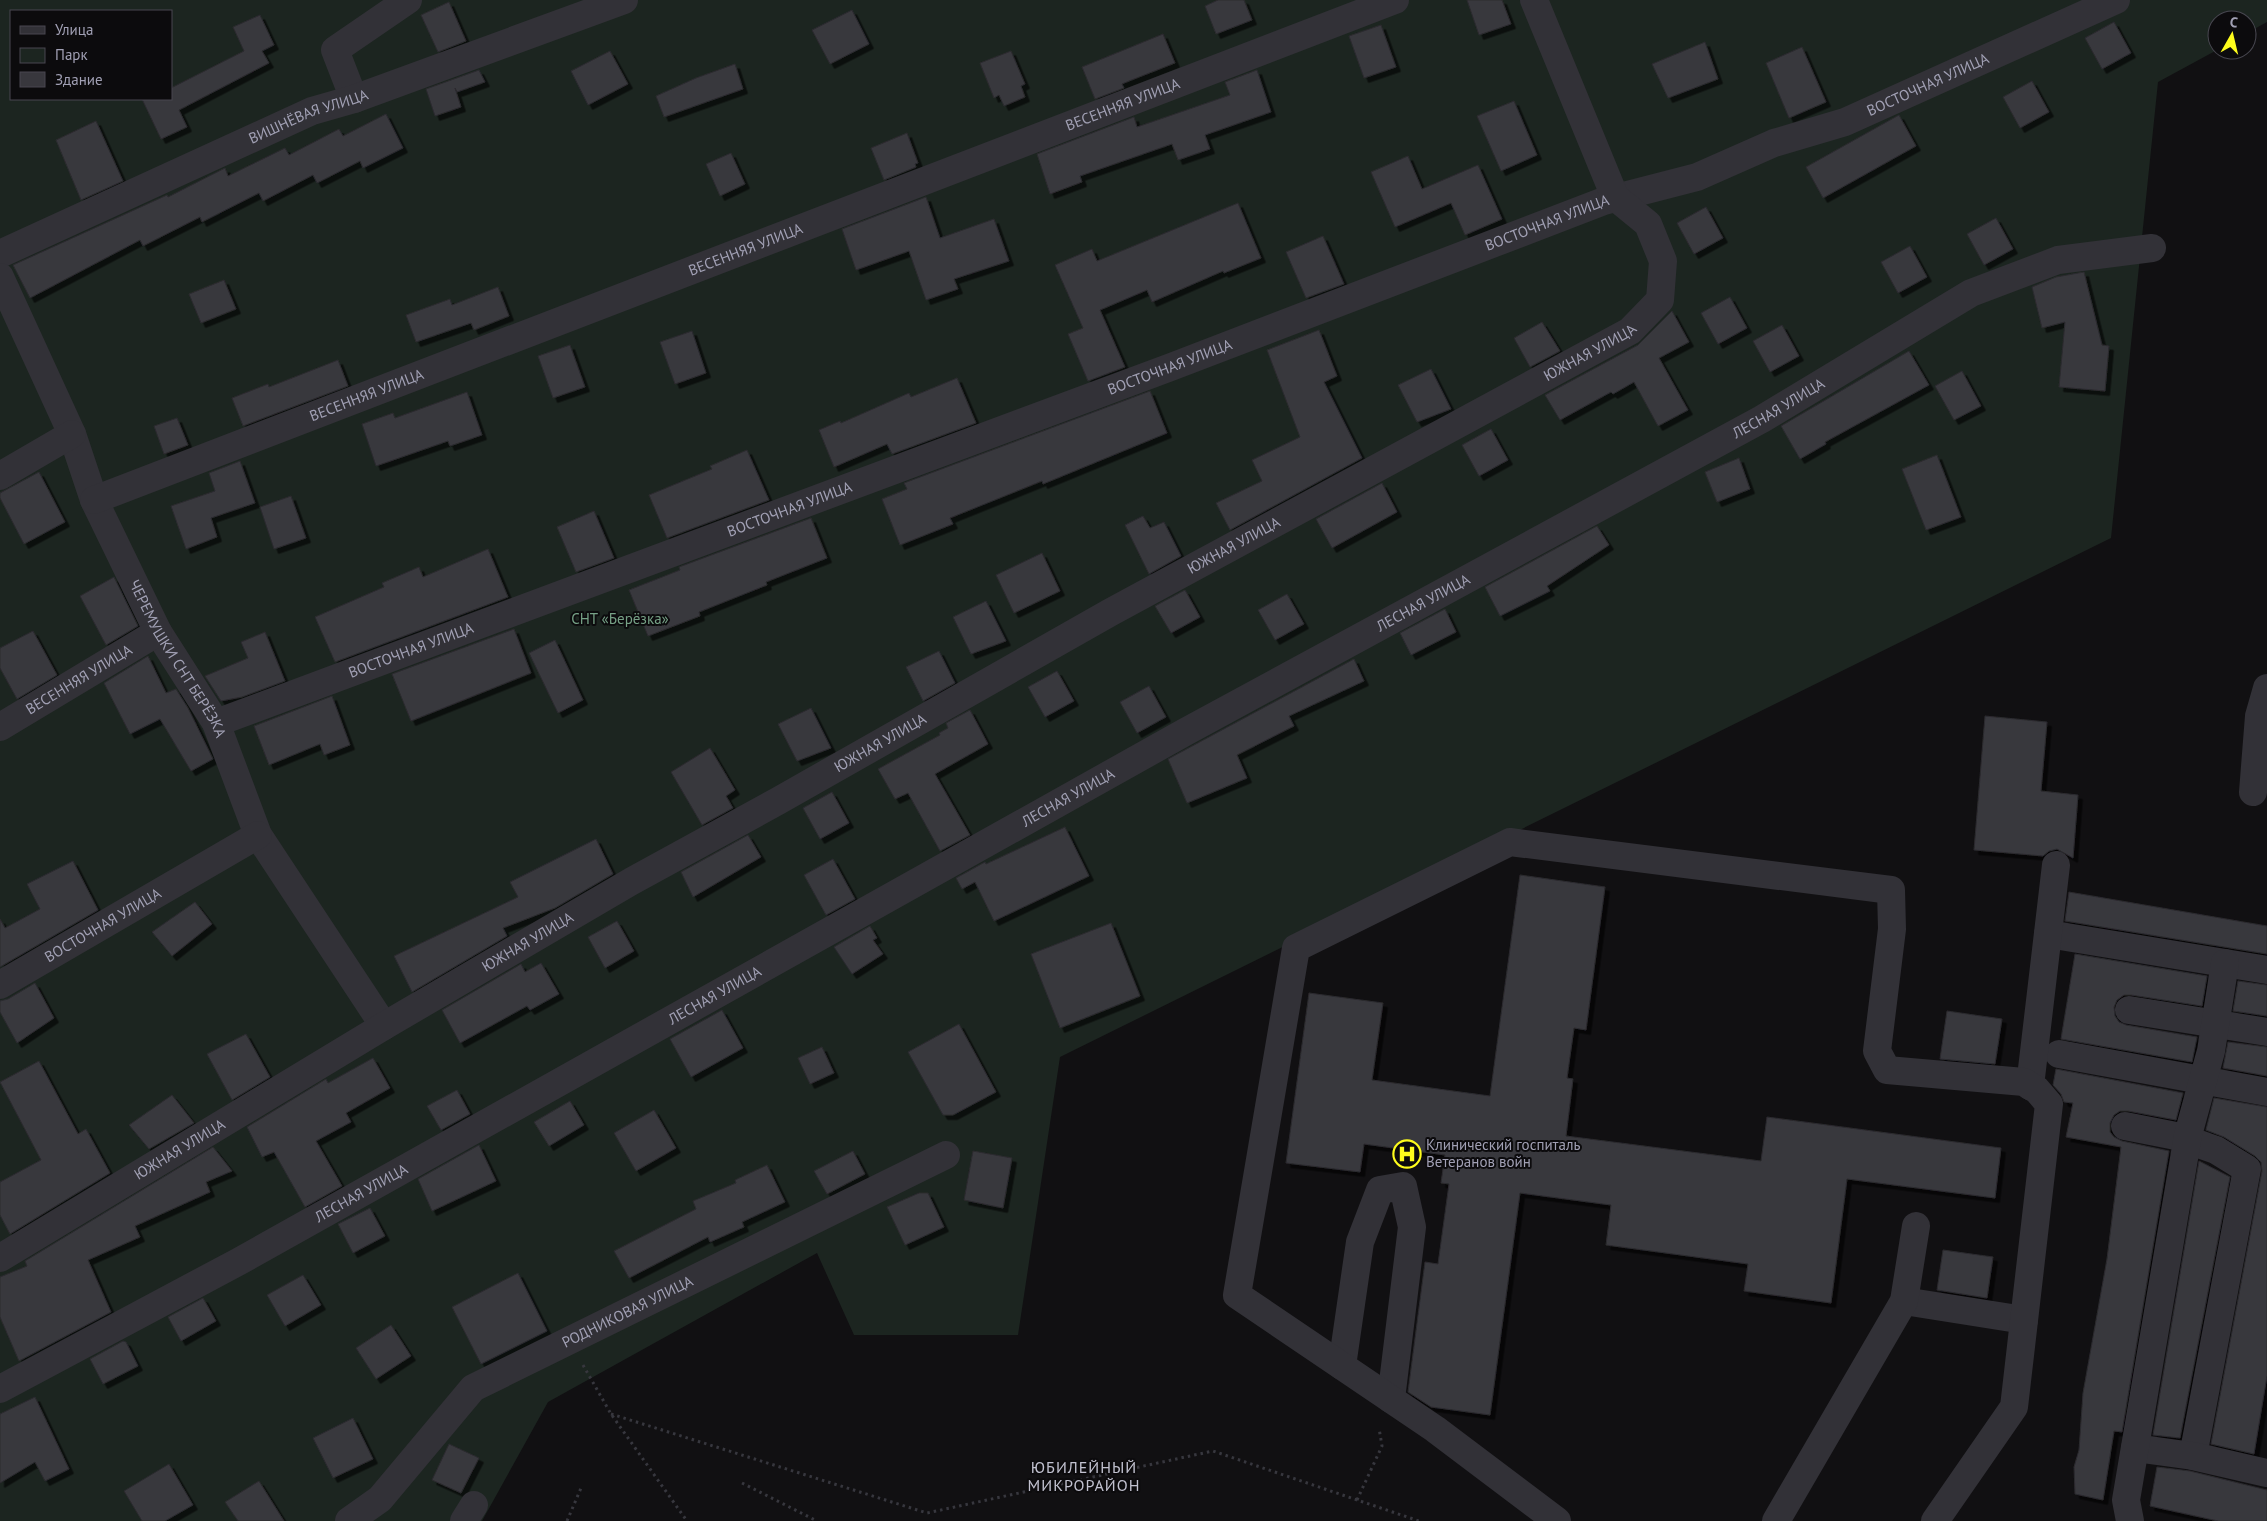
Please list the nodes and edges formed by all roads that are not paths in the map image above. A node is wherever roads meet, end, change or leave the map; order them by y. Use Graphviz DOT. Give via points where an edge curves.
graph roads {
  1 [pos="408,0"];
  2 [pos="624,0"];
  3 [pos="1395,0"];
  4 [pos="1534,0"];
  5 [pos="2116,0"];
  6 [pos="354,99"];
  7 [pos="1615,197"];
  8 [pos="2152,248"];
  9 [pos="0,254"];
  10 [pos="0,278"];
  11 [pos="72,434"];
  12 [pos="0,476"];
  13 [pos="94,500"];
  14 [pos="158,632"];
  15 [pos="2267,688"];
  16 [pos="216,723"];
  17 [pos="0,727"];
  18 [pos="2253,792"];
  19 [pos="258,835"];
  20 [pos="2056,865"];
  21 [pos="2048,934"];
  22 [pos="2225,963"];
  23 [pos="2267,970"];
  24 [pos="0,985"];
  25 [pos="2129,1010"];
  26 [pos="2215,1023"];
  27 [pos="384,1026"];
  28 [pos="2267,1032"];
  29 [pos="2059,1054"];
  30 [pos="2203,1081"];
  31 [pos="2030,1086"];
  32 [pos="2267,1092"];
  33 [pos="2125,1126"];
  34 [pos="2188,1140"];
  35 [pos="946,1155"];
  36 [pos="1916,1226"];
  37 [pos="0,1258"];
  38 [pos="1904,1301"];
  39 [pos="2024,1320"];
  40 [pos="1342,1366"];
  41 [pos="0,1389"];
  42 [pos="1382,1393"];
  43 [pos="2135,1448"];
  44 [pos="2193,1456"];
  45 [pos="2267,1473"];
  46 [pos="348,1521"];
  47 [pos="1557,1521"];
  48 [pos="1776,1521"];
  49 [pos="1935,1521"];
  50 [pos="2130,1521"];
  1 -- 6 [label="street" via="335,50"];
  2 -- 6 [label="street, ВИШНЁВАЯ УЛИЦА"];
  3 -- 13 [label="street, ВЕСЕННЯЯ УЛИЦА"];
  4 -- 7 [label="street"];
  5 -- 7 [label="street, ВОСТОЧНАЯ УЛИЦА" via="1845,122 1774,143 1697,177"];
  6 -- 9 [label="street, ВИШНЁВАЯ УЛИЦА" via="312,110"];
  7 -- 16 [label="street, ВОСТОЧНАЯ УЛИЦА" via="1171,368"];
  7 -- 27 [label="street, ЮЖНАЯ УЛИЦА" via="1648,224 1663,261 1660,300 1630,331 1111,612 632,881"];
  8 -- 41 [label="street, ЛЕСНАЯ УЛИЦА" via="2058,260 1971,293 1762,418 1187,731 238,1262"];
  10 -- 11 [label="street, ЧЕРЕМУШКИ СНТ БЕРЁЗКА"];
  11 -- 12 [label="street"];
  11 -- 13 [label="street, ЧЕРЕМУШКИ СНТ БЕРЁЗКА"];
  13 -- 14 [label="street, ЧЕРЕМУШКИ СНТ БЕРЁЗКА"];
  14 -- 16 [label="street, ЧЕРЕМУШКИ СНТ БЕРЁЗКА"];
  14 -- 17 [label="street, ВЕСЕННЯЯ УЛИЦА"];
  15 -- 18 [label="street" via="2259,716"];
  16 -- 19 [label="street, ЧЕРЕМУШКИ СНТ БЕРЁЗКА"];
  19 -- 24 [label="street, ВОСТОЧНАЯ УЛИЦА"];
  19 -- 27 [label="street, ЧЕРЕМУШКИ СНТ БЕРЁЗКА"];
  20 -- 21 [label="street"];
  21 -- 22 [label="street"];
  21 -- 31 [label="street"];
  22 -- 23 [label="street"];
  22 -- 26 [label="street"];
  25 -- 26 [label="street"];
  26 -- 28 [label="street"];
  26 -- 30 [label="street"];
  27 -- 37 [label="street, ЮЖНАЯ УЛИЦА"];
  29 -- 30 [label="street"];
  30 -- 32 [label="street"];
  30 -- 34 [label="street"];
  31 -- 39 [label="street" via="2049,1104"];
  31 -- 40 [label="street" via="2024,1082 1887,1070 1877,1051 1892,929 1891,890 1510,842 1296,948 1237,1295"];
  33 -- 34 [label="street"];
  34 -- 43 [label="street"];
  34 -- 44 [label="street" via="2216,1150 2247,1170"];
  35 -- 46 [label="street, РОДНИКОВАЯ УЛИЦА" via="473,1388 380,1499"];
  36 -- 38 [label="street"];
  38 -- 39 [label="street"];
  38 -- 48 [label="street"];
  39 -- 49 [label="street" via="2014,1407"];
  40 -- 42 [label="street"];
  40 -- 42 [label="street" via="1360,1242 1380,1190 1403,1186 1412,1227"];
  42 -- 47 [label="street"];
  43 -- 44 [label="street"];
  43 -- 50 [label="street" via="2126,1500"];
  44 -- 45 [label="street"];
}
